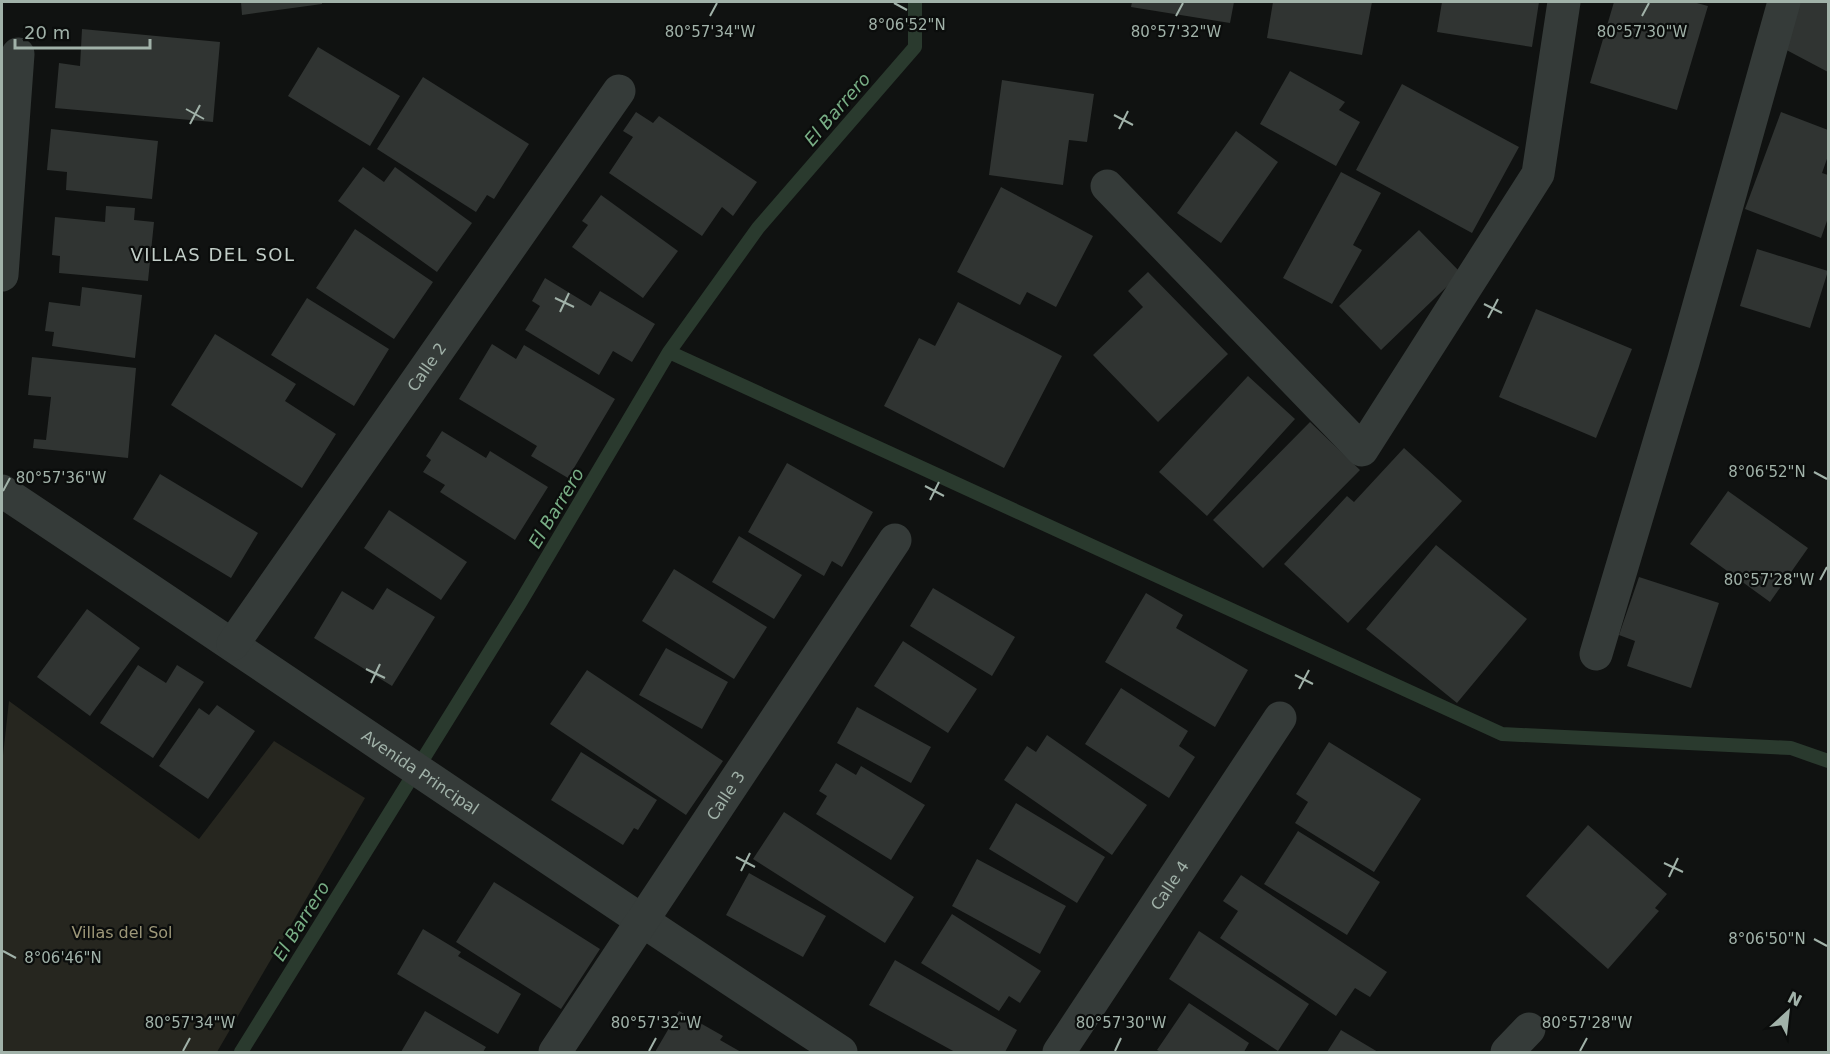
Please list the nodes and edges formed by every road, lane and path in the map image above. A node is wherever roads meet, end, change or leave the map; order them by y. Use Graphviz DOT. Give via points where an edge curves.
graph roads {
  1 [pos="1564,2"];
  2 [pos="1784,2"];
  3 [pos="18,54"];
  4 [pos="619,91"];
  5 [pos="1107,186"];
  6 [pos="2,275"];
  7 [pos="2,490"];
  8 [pos="895,540"];
  9 [pos="233,644"];
  10 [pos="1596,654"];
  11 [pos="1280,718"];
  12 [pos="643,923"];
  13 [pos="1529,1029"];
  14 [pos="555,1053"];
  15 [pos="842,1053"];
  16 [pos="1059,1053"];
  17 [pos="1507,1053"];
  1 -- 5 [label="street" via="1538,174 1362,450"];
  2 -- 10 [label="street"];
  3 -- 6 [label="street"];
  4 -- 9 [label="street, Calle 2"];
  7 -- 9 [label="street, Avenida Principal"];
  8 -- 12 [label="street, Calle 3"];
  9 -- 12 [label="street, Avenida Principal"];
  11 -- 16 [label="street, Calle 4"];
  12 -- 14 [label="street, Calle 3"];
  12 -- 15 [label="street, Avenida Principal"];
  13 -- 17 [label="street"];
}
